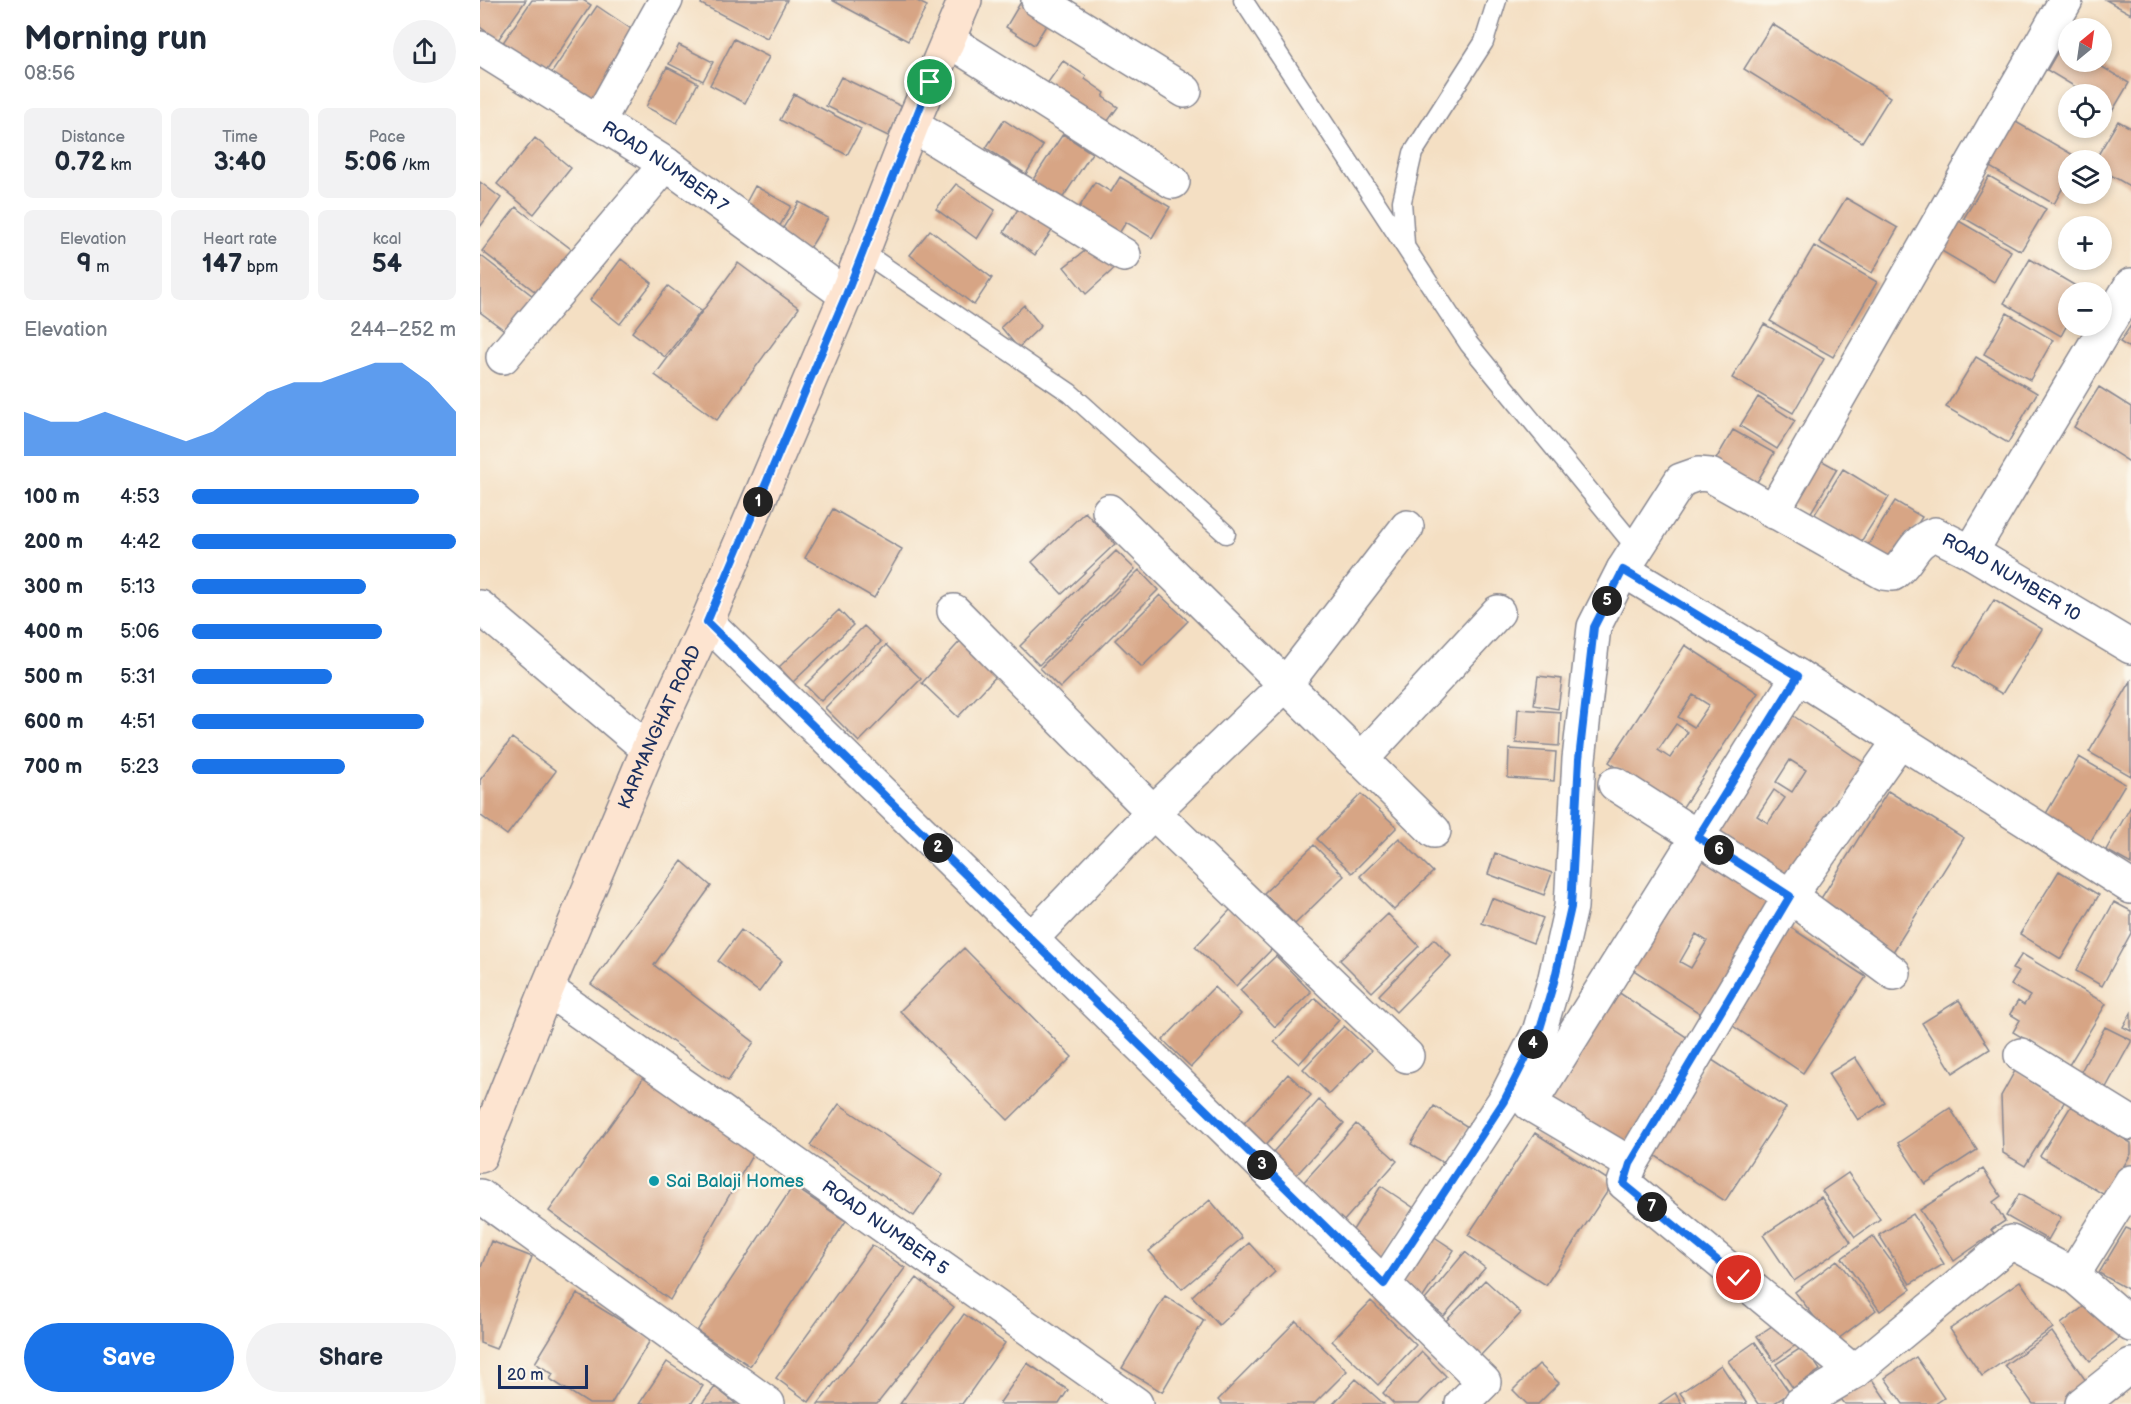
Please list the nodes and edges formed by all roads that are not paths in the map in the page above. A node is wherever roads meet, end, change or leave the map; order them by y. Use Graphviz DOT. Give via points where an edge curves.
graph roads {
  1 [pos="964,0"];
  2 [pos="1038,0"];
  3 [pos="1243,0"];
  4 [pos="1497,0"];
  5 [pos="2066,0"];
  6 [pos="656,4"];
  7 [pos="948,40"];
  8 [pos="483,57"];
  9 [pos="1185,91"];
  10 [pos="598,122"];
  11 [pos="912,125"];
  12 [pos="666,164"];
  13 [pos="1173,182"];
  14 [pos="1405,247"];
  15 [pos="863,252"];
  16 [pos="1124,255"];
  17 [pos="2131,285"];
  18 [pos="846,295"];
  19 [pos="503,357"];
  20 [pos="1109,511"];
  21 [pos="1773,512"];
  22 [pos="1407,527"];
  23 [pos="1226,534"];
  24 [pos="1971,552"];
  25 [pos="1630,559"];
  26 [pos="480,607"];
  27 [pos="954,611"];
  28 [pos="1498,612"];
  29 [pos="707,622"];
  30 [pos="2131,647"];
  31 [pos="1798,676"];
  32 [pos="1285,685"];
  33 [pos="1900,740"];
  34 [pos="648,749"];
  35 [pos="1362,760"];
  36 [pos="1615,784"];
  37 [pos="1153,812"];
  38 [pos="1434,831"];
  39 [pos="1698,837"];
  40 [pos="2131,887"];
  41 [pos="1790,896"];
  42 [pos="1031,939"];
  43 [pos="1894,973"];
  44 [pos="547,989"];
  45 [pos="2021,1055"];
  46 [pos="1407,1056"];
  47 [pos="2131,1123"];
  48 [pos="480,1156"];
  49 [pos="1630,1164"];
  50 [pos="2131,1182"];
  51 [pos="480,1196"];
  52 [pos="2073,1275"];
  53 [pos="1384,1284"];
  54 [pos="2131,1325"];
  55 [pos="2131,1365"];
  56 [pos="1854,1372"];
  57 [pos="1473,1393"];
  58 [pos="768,1404"];
  59 [pos="1136,1404"];
  60 [pos="1800,1404"];
  61 [pos="2082,1404"];
  1 -- 7 [label="main road, KARMANGHAT ROAD"];
  2 -- 9 [label="street"];
  3 -- 14 [label="lane"];
  4 -- 14 [label="lane" via="1484,42 1413,153 1402,201"];
  5 -- 21 [label="street"];
  6 -- 10 [label="street"];
  7 -- 11 [label="main road, KARMANGHAT ROAD"];
  7 -- 13 [label="street"];
  8 -- 10 [label="street, ROAD NUMBER 7"];
  10 -- 12 [label="street, ROAD NUMBER 7"];
  11 -- 15 [label="main road, KARMANGHAT ROAD"];
  11 -- 16 [label="street"];
  12 -- 18 [label="street, ROAD NUMBER 7"];
  12 -- 19 [label="street"];
  14 -- 25 [label="lane" via="1469,344"];
  15 -- 18 [label="main road, KARMANGHAT ROAD"];
  15 -- 23 [label="lane" via="1070,393"];
  17 -- 24 [label="street"];
  18 -- 29 [label="main road, KARMANGHAT ROAD"];
  20 -- 32 [label="street"];
  21 -- 24 [label="street, ROAD NUMBER 10" via="1884,573 1899,570 1922,538 1935,534"];
  21 -- 25 [label="street, ROAD NUMBER 10" via="1710,475 1698,474 1681,480"];
  22 -- 32 [label="street"];
  24 -- 30 [label="street, ROAD NUMBER 10"];
  25 -- 31 [label="street"];
  25 -- 53 [label="street, ROAD NUMBER 10" via="1594,627 1579,759 1571,907 1539,1032 1504,1101"];
  26 -- 34 [label="street"];
  27 -- 37 [label="street"];
  28 -- 35 [label="street"];
  29 -- 34 [label="main road, KARMANGHAT ROAD"];
  29 -- 42 [label="street"];
  31 -- 33 [label="street"];
  31 -- 39 [label="street"];
  32 -- 35 [label="street"];
  32 -- 37 [label="street"];
  33 -- 40 [label="street"];
  33 -- 41 [label="street"];
  34 -- 44 [label="main road, KARMANGHAT ROAD"];
  35 -- 38 [label="street"];
  36 -- 39 [label="street"];
  37 -- 42 [label="street"];
  37 -- 46 [label="street"];
  39 -- 41 [label="street"];
  39 -- 49 [label="street" via="1530,1104"];
  41 -- 43 [label="street"];
  41 -- 49 [label="street"];
  42 -- 53 [label="street"];
  44 -- 48 [label="main road, KARMANGHAT ROAD"];
  44 -- 59 [label="street, ROAD NUMBER 5"];
  45 -- 47 [label="street"];
  49 -- 56 [label="street" via="1624,1184"];
  50 -- 52 [label="street"];
  51 -- 58 [label="street"];
  52 -- 54 [label="street"];
  52 -- 56 [label="street" via="2011,1242"];
  53 -- 57 [label="street"];
  55 -- 61 [label="street"];
  56 -- 60 [label="street"];
}
